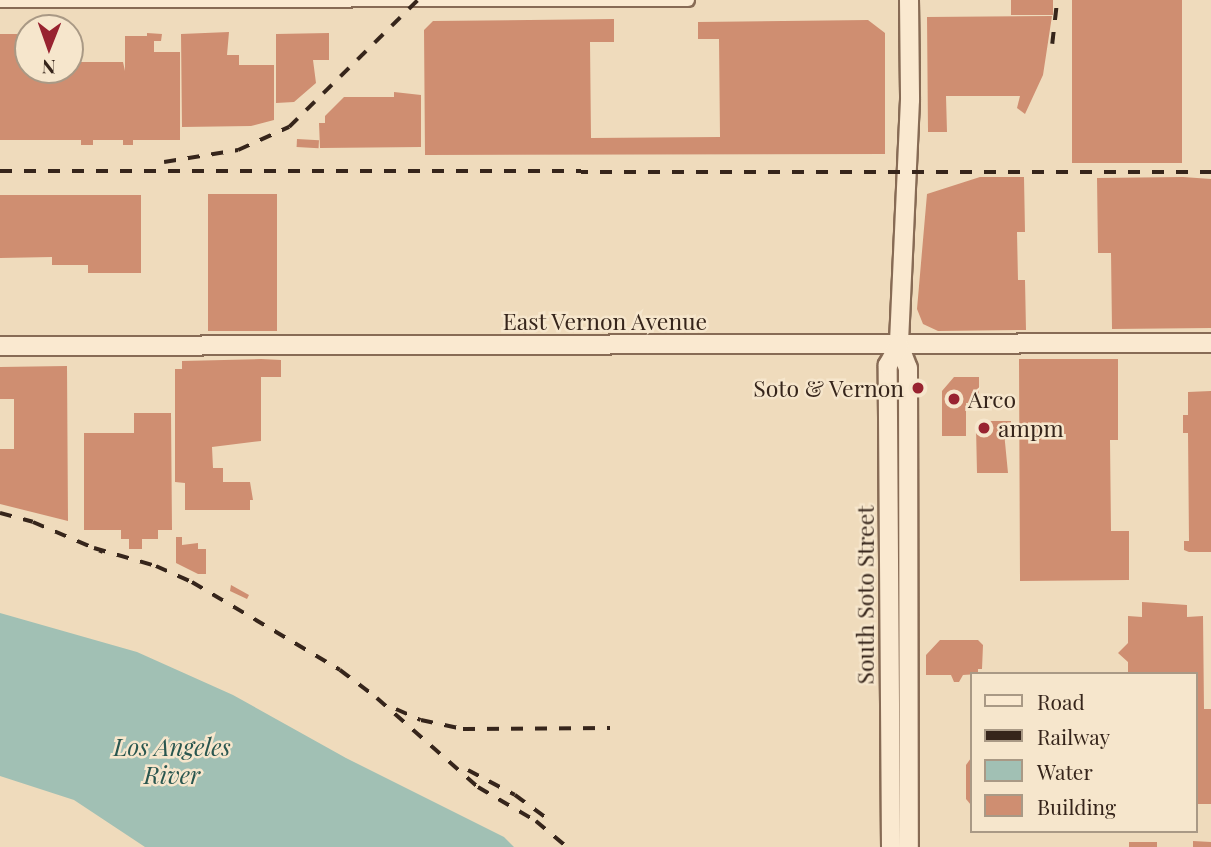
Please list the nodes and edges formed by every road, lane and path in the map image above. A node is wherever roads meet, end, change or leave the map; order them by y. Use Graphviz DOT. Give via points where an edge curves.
graph roads {
  1 [pos="688,0"];
  2 [pos="909,0"];
  3 [pos="0,1"];
  4 [pos="1211,342"];
  5 [pos="899,345"];
  6 [pos="0,346"];
  7 [pos="889,609"];
  8 [pos="909,610"];
  9 [pos="891,847"];
  10 [pos="909,847"];
  1 -- 3 [label="street"];
  2 -- 5 [label="main road, South Soto Street" via="910,100"];
  4 -- 5 [label="main road, East Vernon Avenue"];
  5 -- 6 [label="main road, East Vernon Avenue"];
  5 -- 7 [label="main road, South Soto Street" via="888,365"];
  5 -- 8 [label="main road, South Soto Street" via="908,368"];
  7 -- 8 [label="main road"];
  7 -- 9 [label="main road, South Soto Street"];
  8 -- 10 [label="main road, South Soto Street"];
}
